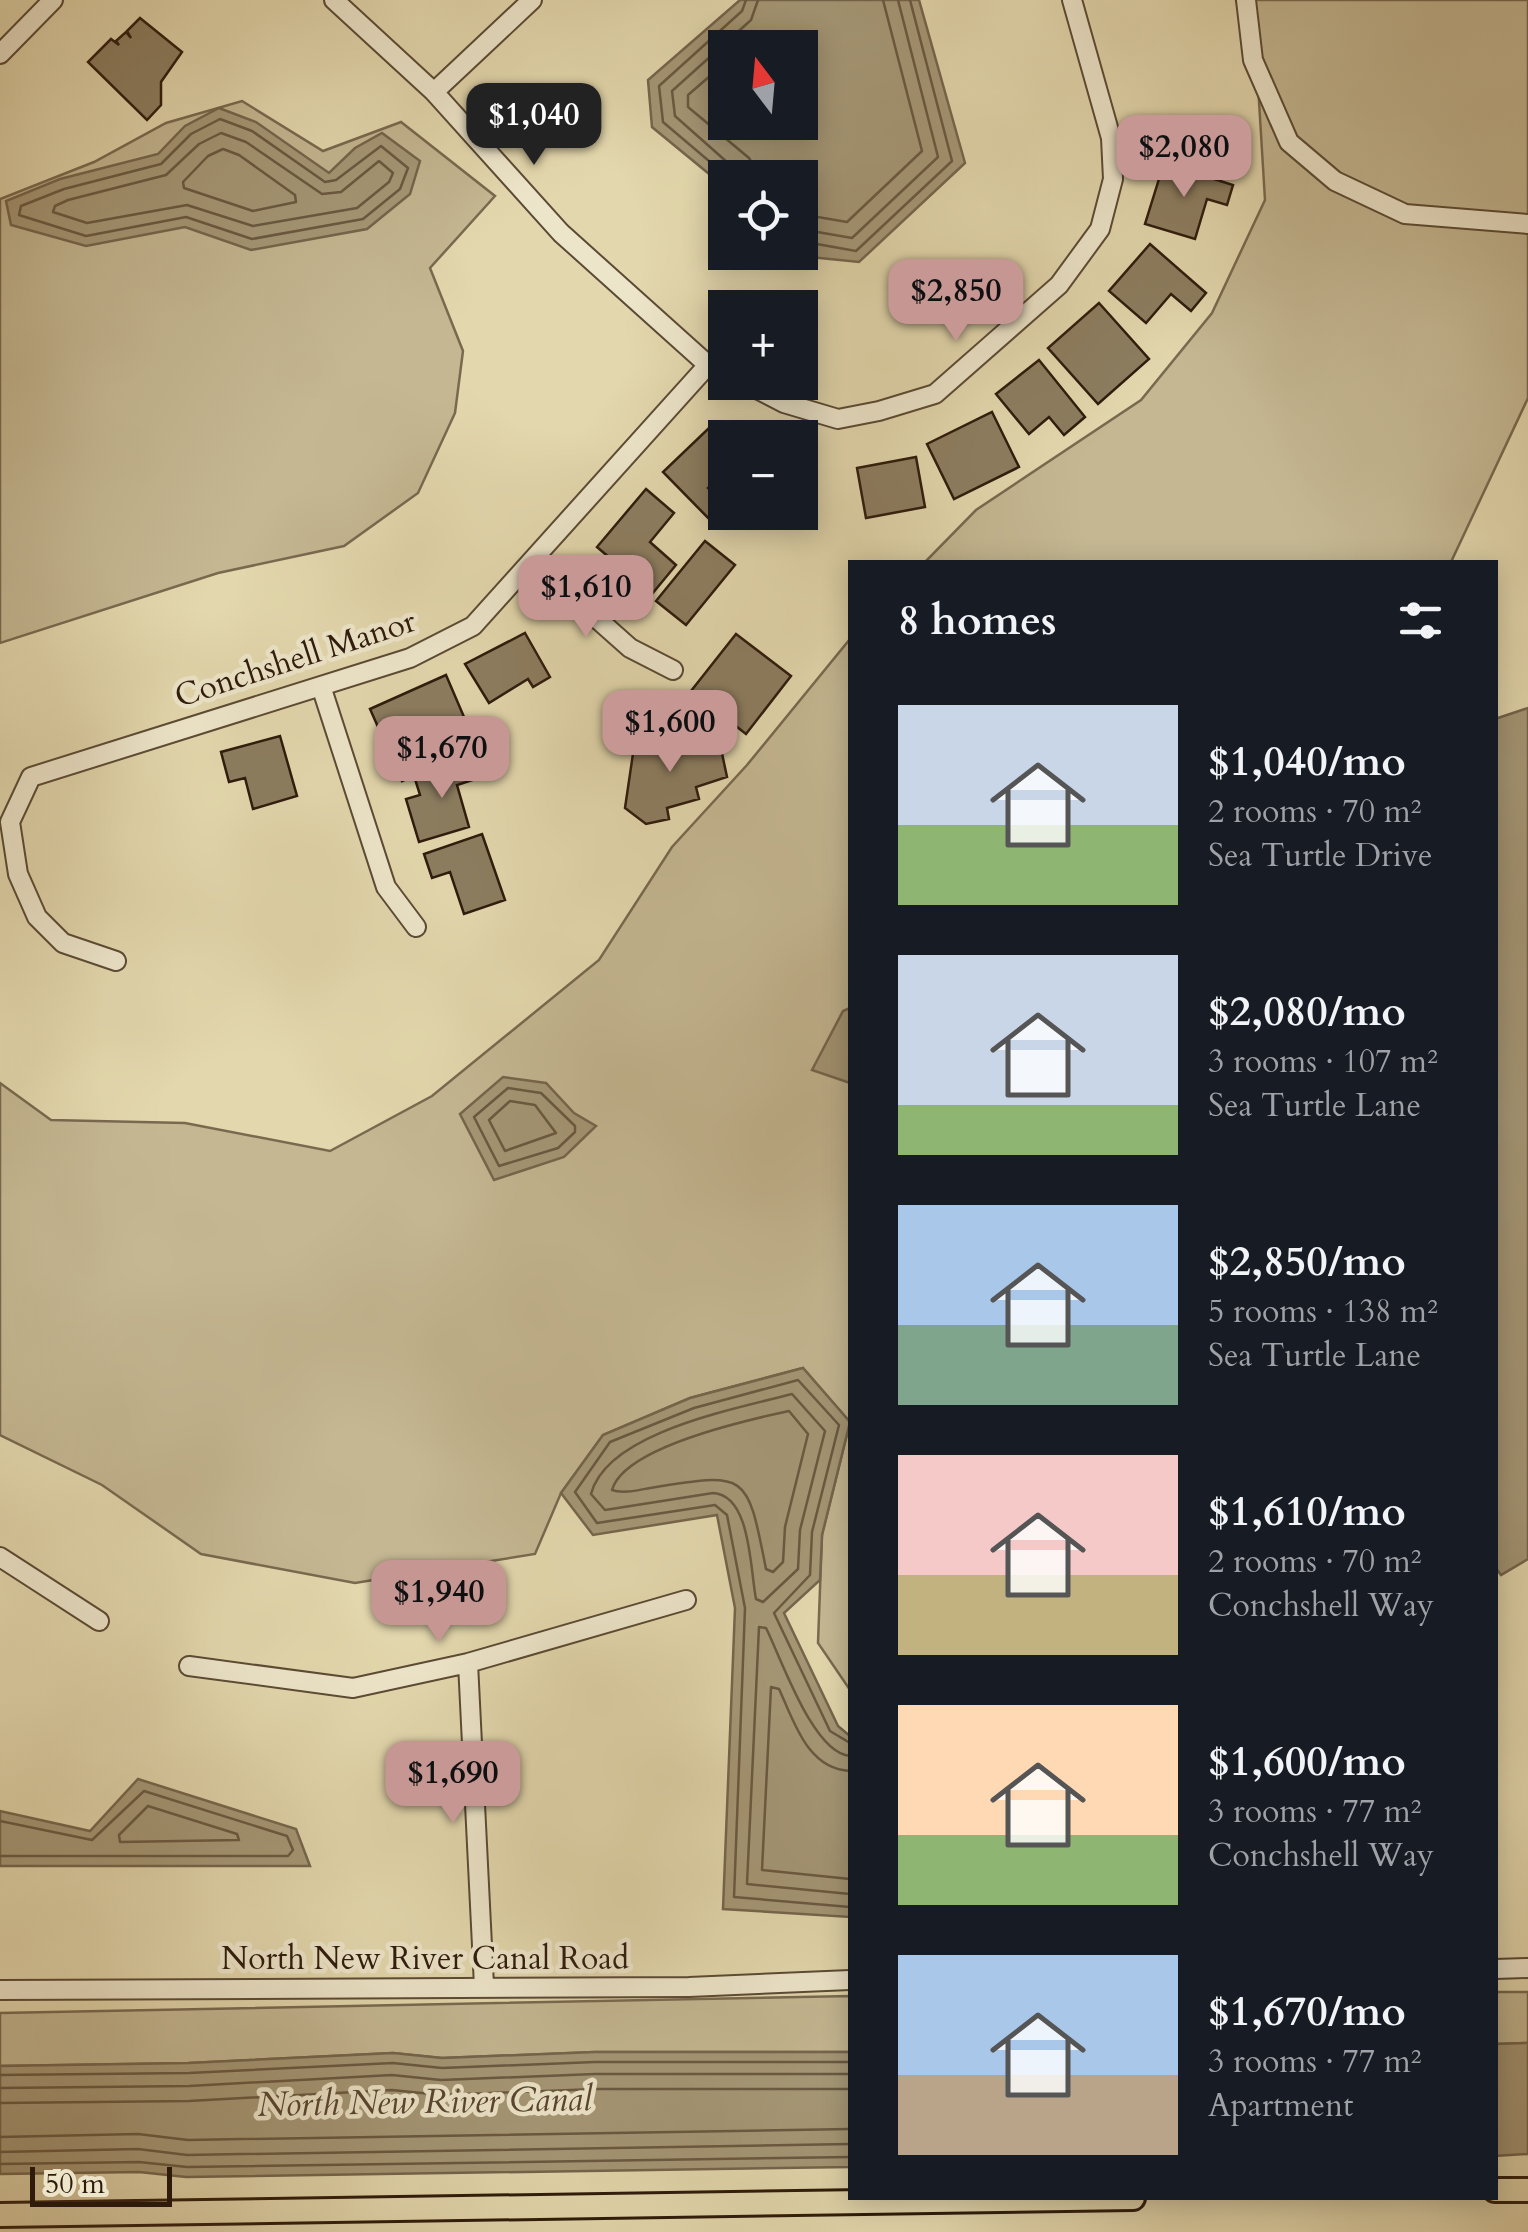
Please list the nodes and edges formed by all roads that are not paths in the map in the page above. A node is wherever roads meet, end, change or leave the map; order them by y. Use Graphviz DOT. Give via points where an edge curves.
graph roads {
  1 [pos="53,0"];
  2 [pos="334,0"];
  3 [pos="532,0"];
  4 [pos="1072,0"];
  5 [pos="1246,0"];
  6 [pos="0,54"];
  7 [pos="434,92"];
  8 [pos="1528,224"];
  9 [pos="708,362"];
  10 [pos="708,377"];
  11 [pos="778,400"];
  12 [pos="532,561"];
  13 [pos="673,670"];
  14 [pos="322,686"];
  15 [pos="416,927"];
  16 [pos="116,961"];
  17 [pos="0,1557"];
  18 [pos="686,1600"];
  19 [pos="98,1620"];
  20 [pos="468,1663"];
  21 [pos="189,1666"];
  22 [pos="1528,1968"];
  23 [pos="1498,1969"];
  24 [pos="848,1980"];
  25 [pos="484,1986"];
  26 [pos="0,1990"];
  27 [pos="1498,2190"];
  28 [pos="1528,2190"];
  29 [pos="1000,2200"];
  30 [pos="0,2215"];
  1 -- 6 [label="street"];
  2 -- 7 [label="street"];
  3 -- 7 [label="street"];
  4 -- 11 [label="street" via="1111,138 1113,179 1100,229 1059,286 935,394 838,419"];
  5 -- 8 [label="street" via="1253,60 1289,142 1336,181 1405,214"];
  7 -- 9 [label="street" via="561,233"];
  10 -- 12 [label="street, Conchshell Manor"];
  12 -- 13 [label="street" via="630,648"];
  12 -- 14 [label="street, Conchshell Manor" via="473,626 410,658"];
  14 -- 15 [label="street" via="386,887"];
  14 -- 16 [label="street, Conchshell Manor" via="32,777 10,822 18,874 37,917 63,943"];
  17 -- 19 [label="street"];
  18 -- 20 [label="street"];
  20 -- 21 [label="street" via="353,1688"];
  20 -- 25 [label="street"];
  22 -- 23 [label="street"];
  24 -- 25 [label="street, North New River Canal Road" via="689,1988"];
  25 -- 26 [label="street, North New River Canal Road"];
  27 -- 28 [label="main road"];
  29 -- 30 [label="main road"];
}
